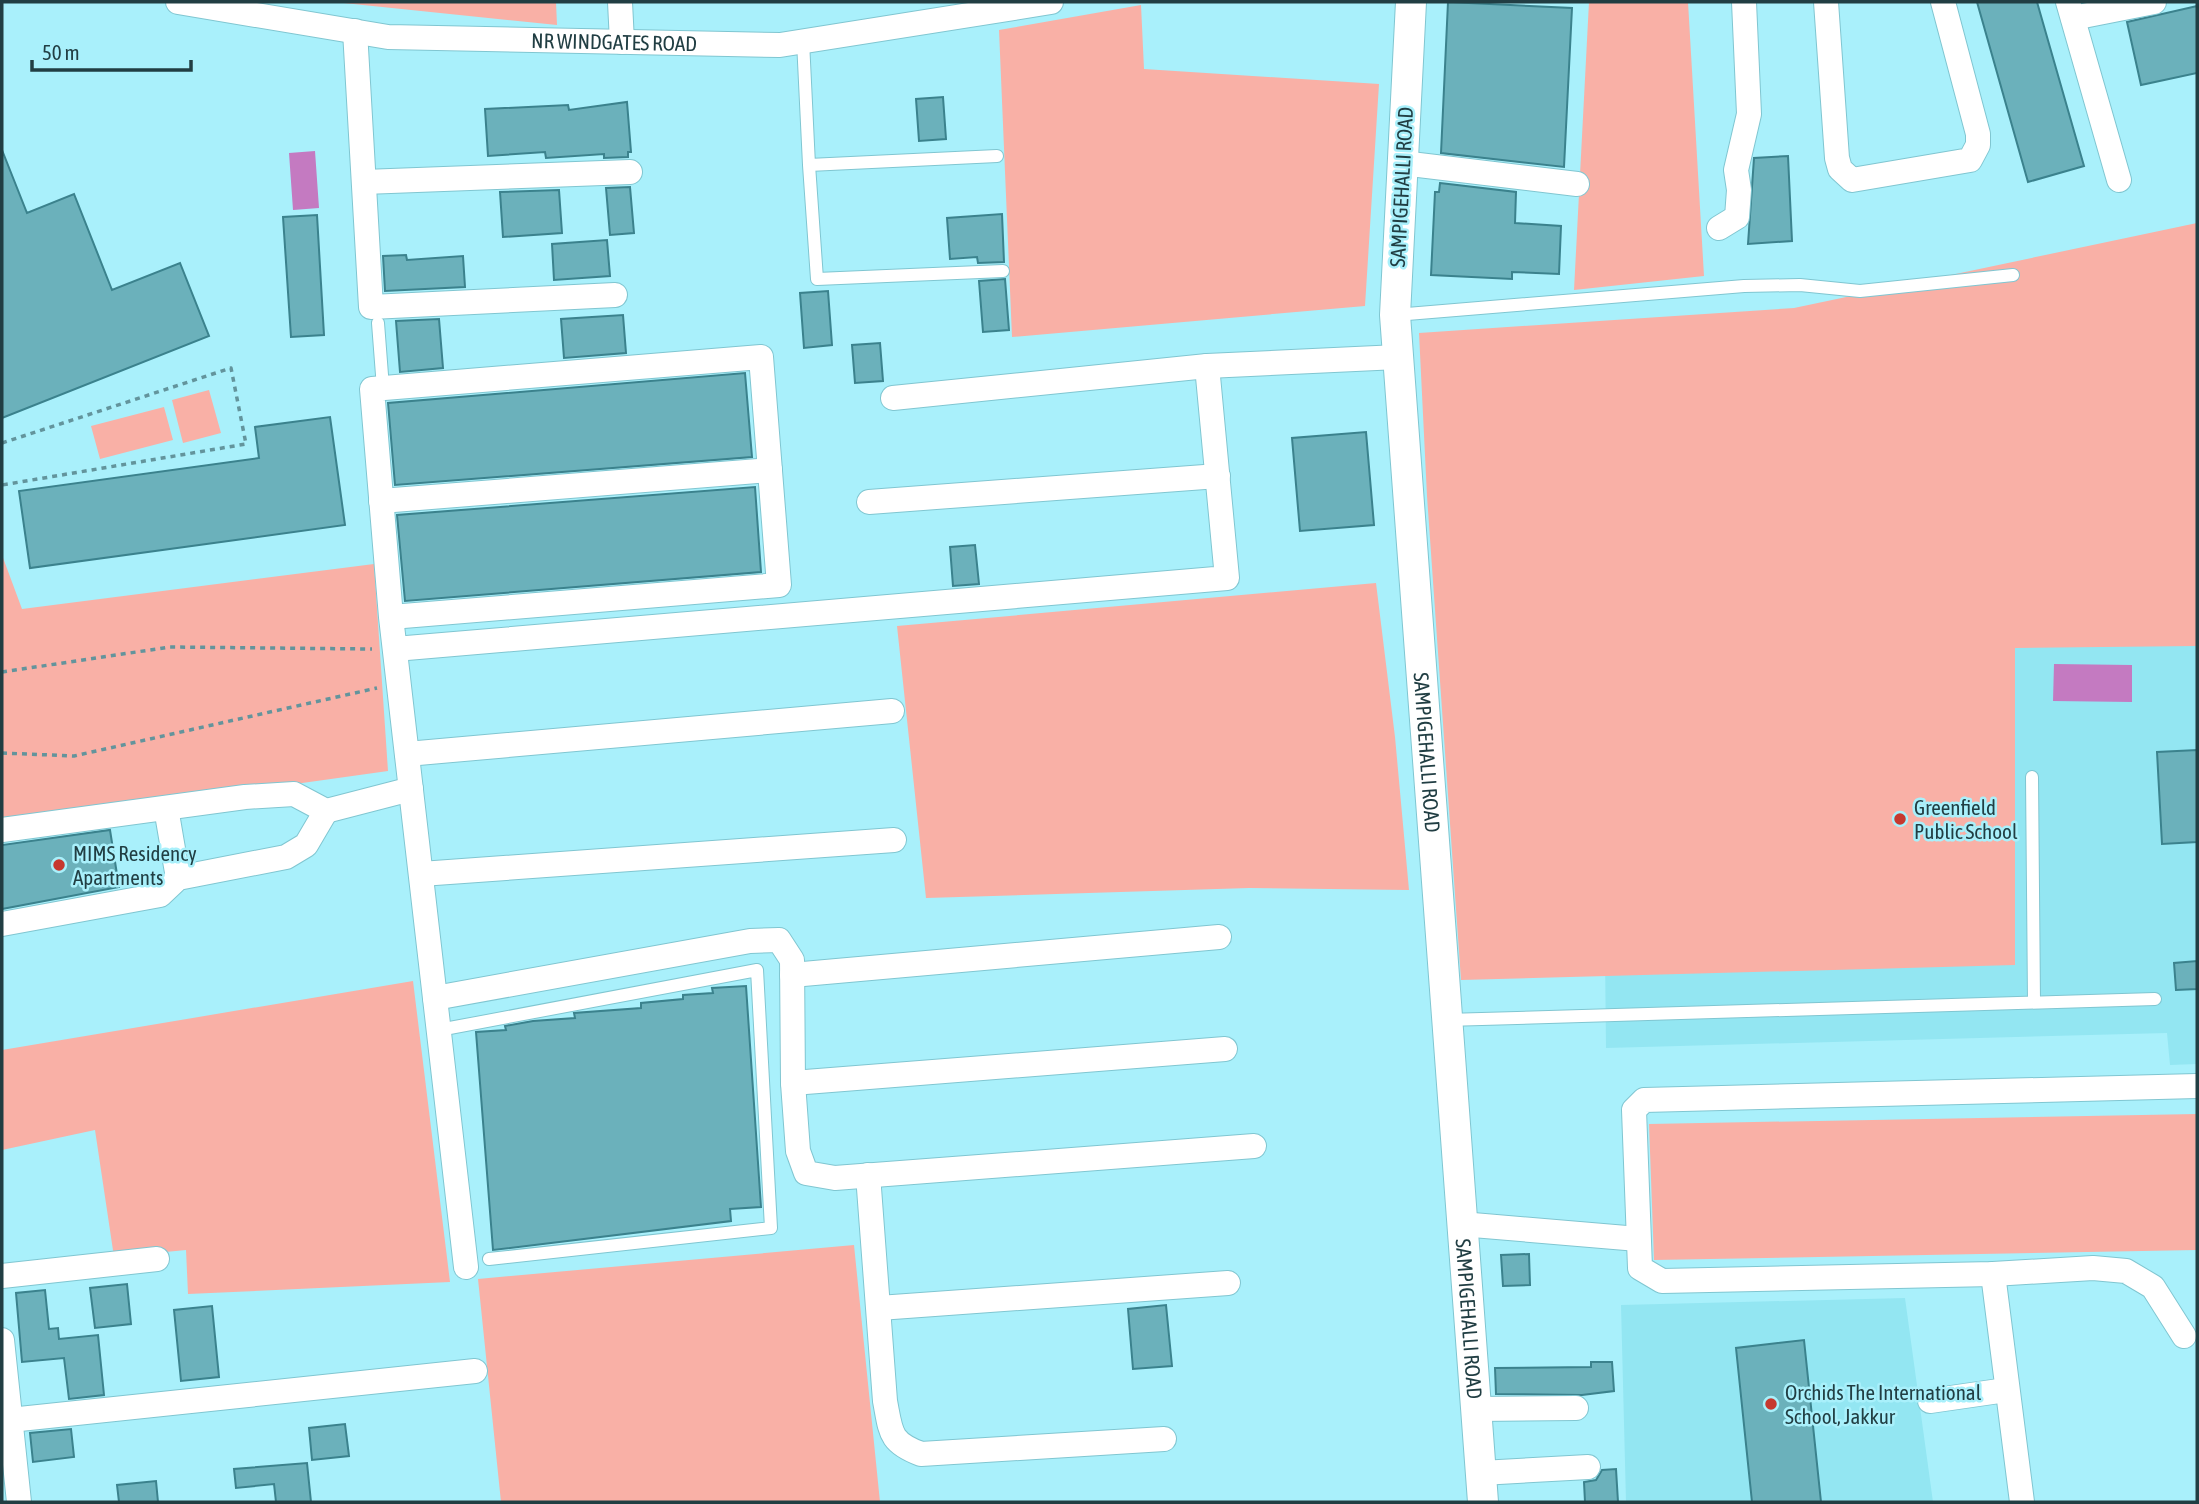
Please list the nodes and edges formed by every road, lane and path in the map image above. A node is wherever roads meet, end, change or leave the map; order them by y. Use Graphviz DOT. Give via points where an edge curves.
graph roads {
  1 [pos="620,2"];
  2 [pos="1051,2"];
  3 [pos="1410,2"];
  4 [pos="1744,2"];
  5 [pos="1826,2"];
  6 [pos="1942,2"];
  7 [pos="2154,2"];
  8 [pos="191,3"];
  9 [pos="965,9"];
  10 [pos="2071,10"];
  11 [pos="355,32"];
  12 [pos="803,41"];
  13 [pos="622,42"];
  14 [pos="997,156"];
  15 [pos="1402,163"];
  16 [pos="809,166"];
  17 [pos="630,172"];
  18 [pos="2119,180"];
  19 [pos="364,182"];
  20 [pos="1577,184"];
  21 [pos="1719,228"];
  22 [pos="1003,271"];
  23 [pos="2013,275"];
  24 [pos="615,295"];
  25 [pos="1395,315"];
  26 [pos="378,323"];
  27 [pos="1398,357"];
  28 [pos="1208,366"];
  29 [pos="383,388"];
  30 [pos="893,398"];
  31 [pos="2,443"];
  32 [pos="770,470"];
  33 [pos="1218,476"];
  34 [pos="2,485"];
  35 [pos="381,501"];
  36 [pos="869,502"];
  37 [pos="391,617"];
  38 [pos="395,649"];
  39 [pos="2,672"];
  40 [pos="399,683"];
  41 [pos="892,711"];
  42 [pos="2,753"];
  43 [pos="407,754"];
  44 [pos="2032,777"];
  45 [pos="411,789"];
  46 [pos="166,808"];
  47 [pos="326,811"];
  48 [pos="2,830"];
  49 [pos="894,840"];
  50 [pos="421,874"];
  51 [pos="178,878"];
  52 [pos="2,924"];
  53 [pos="1219,937"];
  54 [pos="792,975"];
  55 [pos="435,998"];
  56 [pos="2155,999"];
  57 [pos="2034,1002"];
  58 [pos="1446,1020"];
  59 [pos="439,1030"];
  60 [pos="1225,1049"];
  61 [pos="793,1083"];
  62 [pos="2197,1086"];
  63 [pos="1254,1146"];
  64 [pos="868,1175"];
  65 [pos="1461,1224"];
  66 [pos="1638,1239"];
  67 [pos="157,1259"];
  68 [pos="478,1263"];
  69 [pos="1993,1275"];
  70 [pos="2,1276"];
  71 [pos="1228,1283"];
  72 [pos="879,1308"];
  73 [pos="2184,1336"];
  74 [pos="2,1348"];
  75 [pos="475,1371"];
  76 [pos="2006,1390"];
  77 [pos="1930,1401"];
  78 [pos="1476,1409"];
  79 [pos="1576,1409"];
  80 [pos="10,1420"];
  81 [pos="1164,1439"];
  82 [pos="8,1456"];
  83 [pos="1588,1467"];
  84 [pos="1482,1488"];
  85 [pos="19,1502"];
  86 [pos="2022,1502"];
  1 -- 13 [label="street"];
  2 -- 9 [label="street, NR WINDGATES ROAD"];
  3 -- 15 [label="street, SAMPIGEHALLI ROAD"];
  4 -- 21 [label="street" via="1749,114 1736,170 1737,217"];
  5 -- 6 [label="street" via="1837,158 1840,169 1852,180 1970,160 1975,154 1978,134"];
  7 -- 10 [label="street"];
  8 -- 11 [label="street, NR WINDGATES ROAD"];
  9 -- 12 [label="street, NR WINDGATES ROAD"];
  10 -- 18 [label="street"];
  11 -- 13 [label="street, NR WINDGATES ROAD" via="388,37"];
  11 -- 19 [label="street"];
  12 -- 13 [label="street, NR WINDGATES ROAD" via="780,45"];
  12 -- 16 [label="lane"];
  14 -- 16 [label="lane"];
  15 -- 20 [label="street"];
  15 -- 25 [label="street, SAMPIGEHALLI ROAD"];
  16 -- 22 [label="lane" via="817,279"];
  17 -- 19 [label="street"];
  19 -- 24 [label="street" via="371,307"];
  23 -- 25 [label="lane" via="1860,292 1800,285 1744,286"];
  25 -- 27 [label="street, SAMPIGEHALLI ROAD"];
  26 -- 29 [label="lane"];
  27 -- 28 [label="street"];
  27 -- 58 [label="street, SAMPIGEHALLI ROAD"];
  28 -- 30 [label="street"];
  28 -- 33 [label="street"];
  29 -- 32 [label="street" via="761,357"];
  29 -- 35 [label="street" via="372,388"];
  31 -- 34 [label="path" via="231,368 246,444"];
  32 -- 35 [label="street"];
  32 -- 37 [label="street" via="779,585"];
  33 -- 36 [label="street"];
  33 -- 38 [label="street" via="1227,578"];
  35 -- 37 [label="street"];
  37 -- 38 [label="street"];
  38 -- 39 [label="path" via="170,647"];
  38 -- 40 [label="street"];
  40 -- 42 [label="path" via="74,756"];
  40 -- 43 [label="street"];
  41 -- 43 [label="street"];
  43 -- 45 [label="street"];
  44 -- 57 [label="lane"];
  45 -- 47 [label="street"];
  45 -- 50 [label="street"];
  46 -- 47 [label="street" via="294,794"];
  46 -- 48 [label="street"];
  46 -- 51 [label="street"];
  47 -- 51 [label="street" via="306,845 286,857"];
  49 -- 50 [label="street"];
  50 -- 55 [label="street"];
  51 -- 52 [label="street" via="160,895"];
  53 -- 54 [label="street"];
  54 -- 55 [label="street" via="792,960 779,940 750,941"];
  54 -- 61 [label="street"];
  55 -- 59 [label="street"];
  56 -- 57 [label="lane"];
  57 -- 58 [label="lane"];
  58 -- 65 [label="street, SAMPIGEHALLI ROAD"];
  59 -- 68 [label="street"];
  59 -- 68 [label="lane" via="757,970 771,1228"];
  60 -- 61 [label="street"];
  61 -- 64 [label="street" via="798,1151 806,1173 835,1178"];
  62 -- 66 [label="street" via="1644,1100 1634,1110"];
  63 -- 64 [label="street"];
  64 -- 72 [label="street"];
  65 -- 66 [label="street"];
  65 -- 78 [label="street, SAMPIGEHALLI ROAD"];
  66 -- 69 [label="street" via="1640,1268 1662,1281"];
  67 -- 70 [label="street"];
  69 -- 73 [label="street" via="2093,1268 2126,1271 2153,1287"];
  69 -- 76 [label="street"];
  71 -- 72 [label="street"];
  72 -- 81 [label="street" via="885,1401 891,1435 902,1447 921,1454"];
  74 -- 80 [label="street"];
  75 -- 80 [label="street"];
  76 -- 77 [label="street"];
  76 -- 86 [label="street"];
  78 -- 79 [label="street"];
  78 -- 84 [label="street, SAMPIGEHALLI ROAD"];
  80 -- 82 [label="street"];
  82 -- 85 [label="street"];
  83 -- 84 [label="street"];
}
